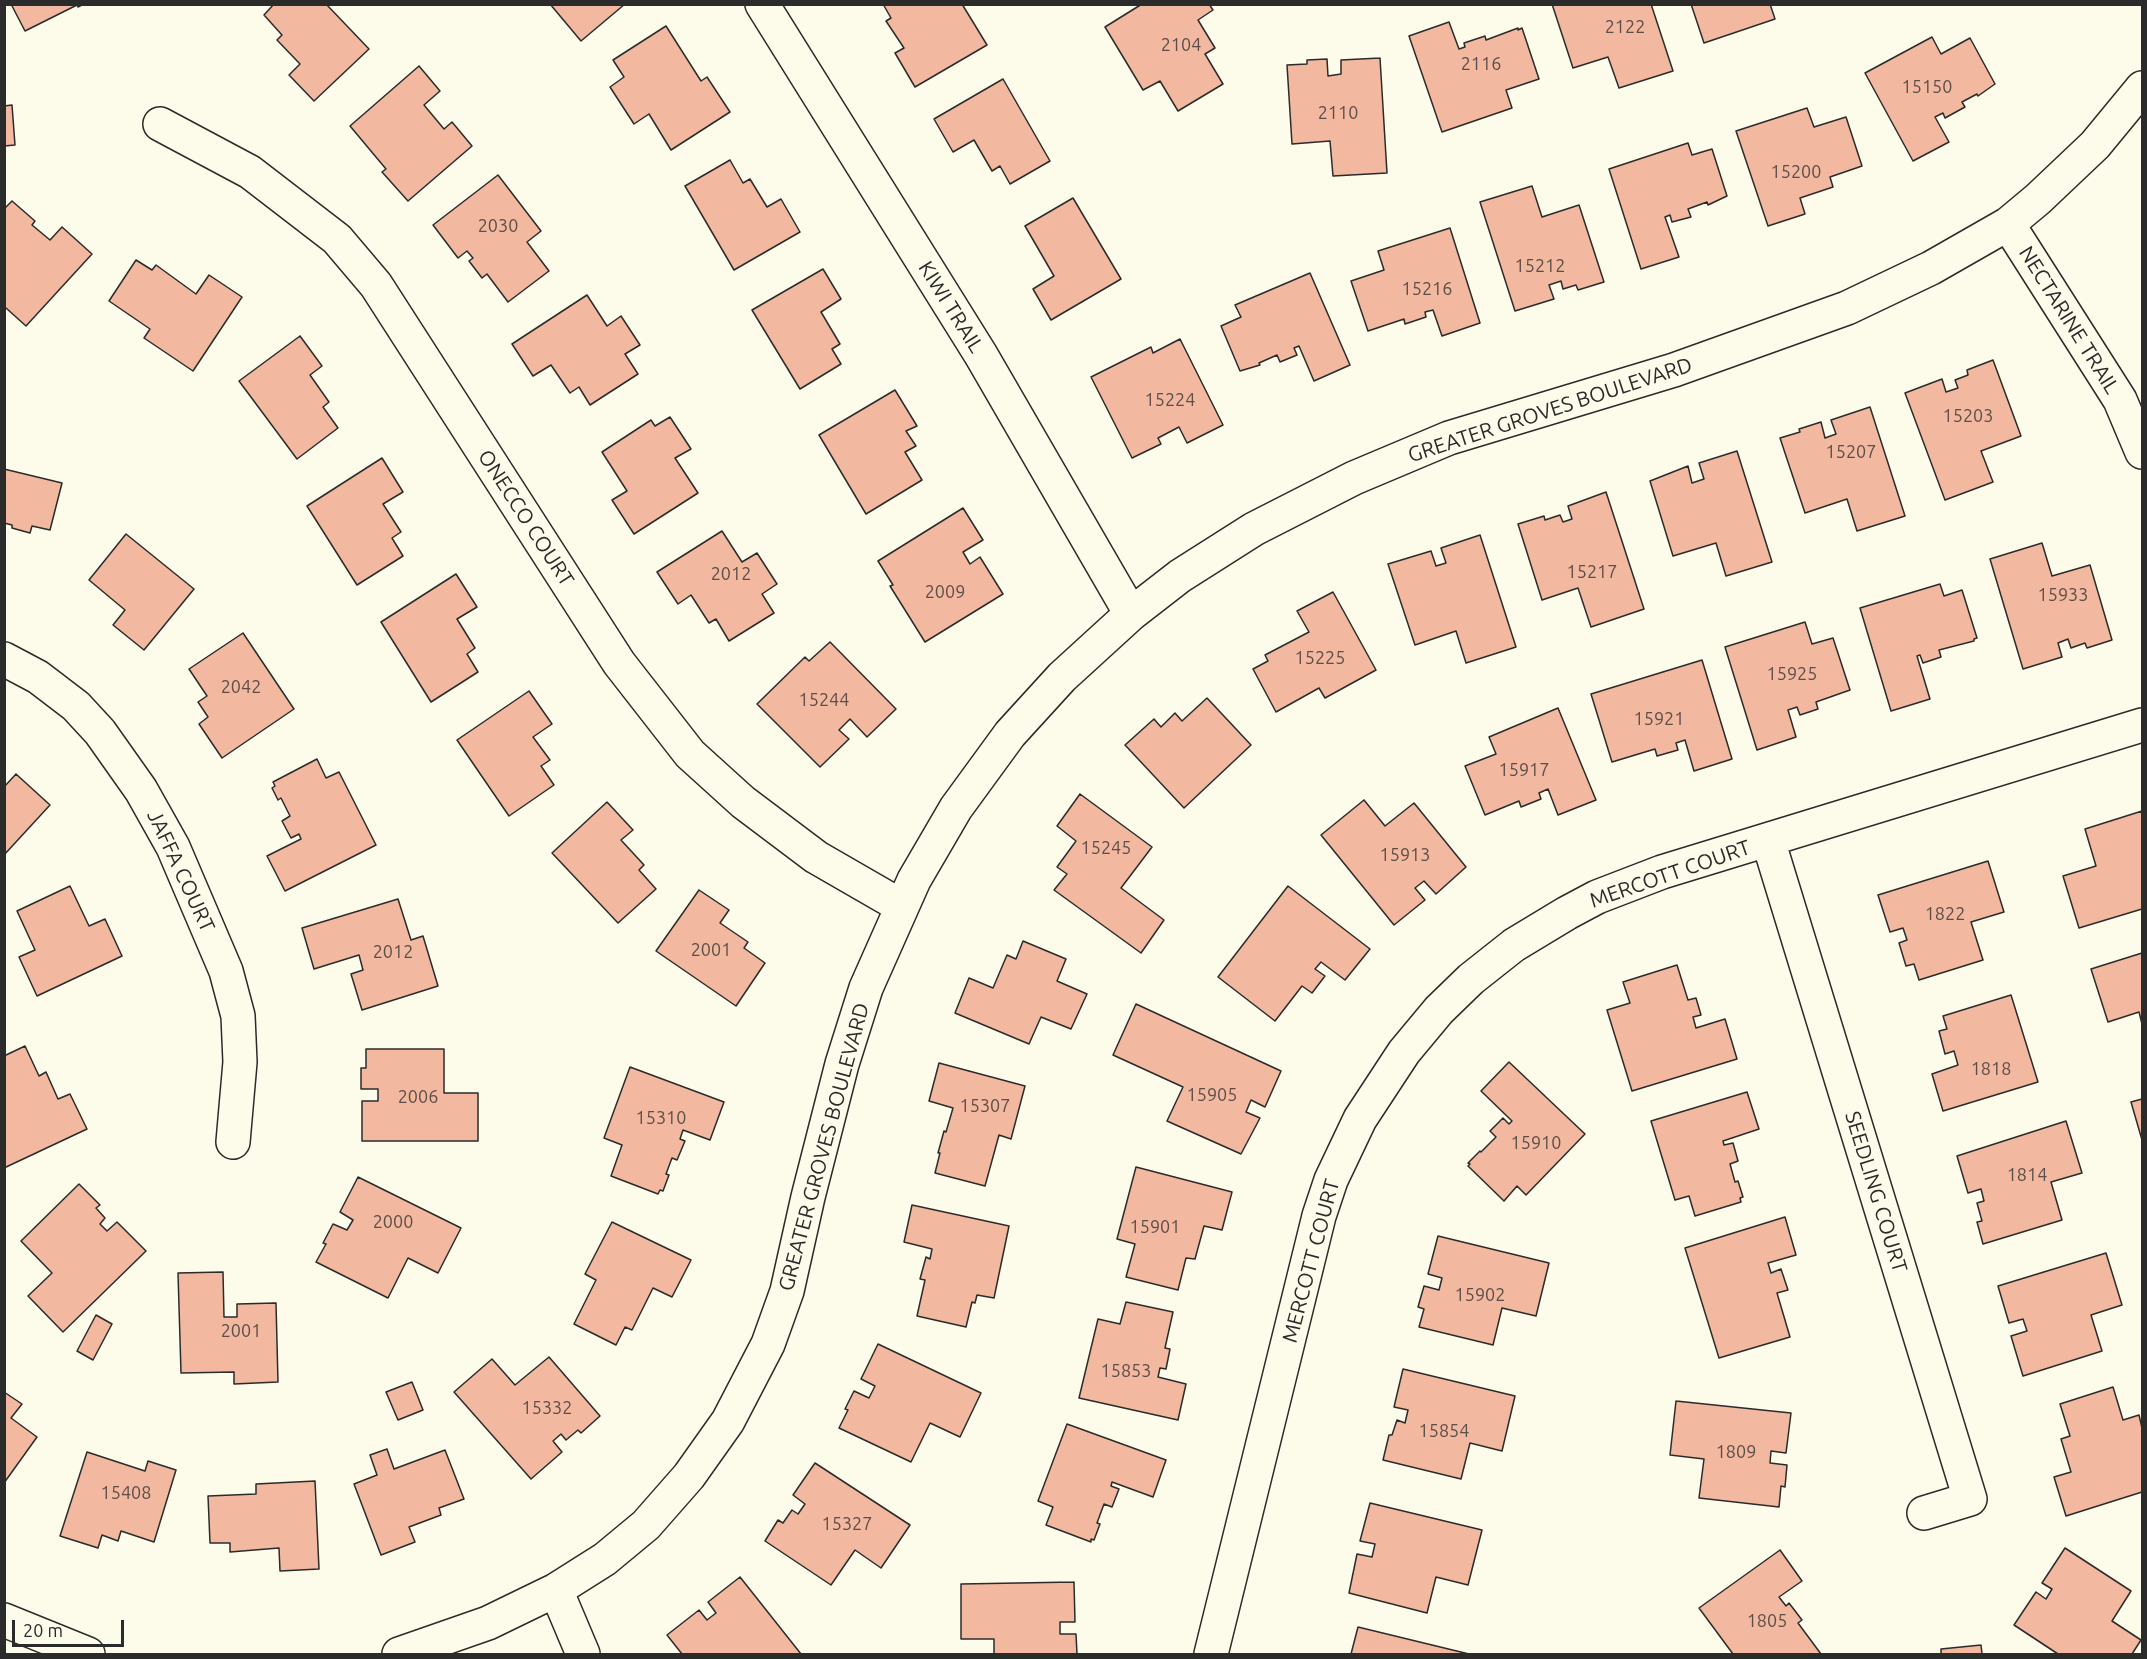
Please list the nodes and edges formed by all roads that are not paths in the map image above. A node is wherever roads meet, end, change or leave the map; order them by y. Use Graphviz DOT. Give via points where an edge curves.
graph roads {
  1 [pos="762,4"];
  2 [pos="2142,88"];
  3 [pos="160,124"];
  4 [pos="2008,224"];
  5 [pos="2142,452"];
  6 [pos="1131,614"];
  7 [pos="4,659"];
  8 [pos="2142,725"];
  9 [pos="1768,840"];
  10 [pos="902,906"];
  11 [pos="233,1142"];
  12 [pos="1924,1513"];
  13 [pos="556,1590"];
  14 [pos="4,1620"];
  15 [pos="88,1654"];
  16 [pos="399,1654"];
  17 [pos="583,1654"];
  18 [pos="1211,1654"];
  1 -- 6 [label="street, KIWI TRAIL" via="981,355"];
  2 -- 4 [label="street, GREATER GROVES BOULEVARD" via="2095,145"];
  3 -- 10 [label="street, ONECCO COURT" via="250,172 337,239 376,285 619,663 690,754 743,802 816,857"];
  4 -- 5 [label="street, NECTARINE TRAIL" via="2120,400"];
  4 -- 6 [label="street, GREATER GROVES BOULEVARD" via="1931,268 1847,308 1674,370 1449,438 1354,478 1254,529 1180,576"];
  6 -- 10 [label="street, GREATER GROVES BOULEVARD" via="1062,677 1010,734 956,808"];
  7 -- 11 [label="street, JAFFA COURT" via="38,677 76,706 100,732 141,790 173,847 226,971 238,1016 240,1062"];
  8 -- 9 [label="street, MERCOTT COURT"];
  9 -- 12 [label="street, SEEDLING COURT" via="1970,1499"];
  9 -- 18 [label="street, MERCOTT COURT" via="1662,872 1567,913 1514,945 1471,979 1404,1052 1359,1119 1319,1215"];
  10 -- 13 [label="street, GREATER GROVES BOULEVARD" via="866,988 842,1064 787,1291 768,1344 728,1421 690,1476 646,1525 605,1559"];
  13 -- 16 [label="street, GREATER GROVES BOULEVARD" via="488,1623"];
  13 -- 17 [label="street"];
  14 -- 15 [label="street"];
}
